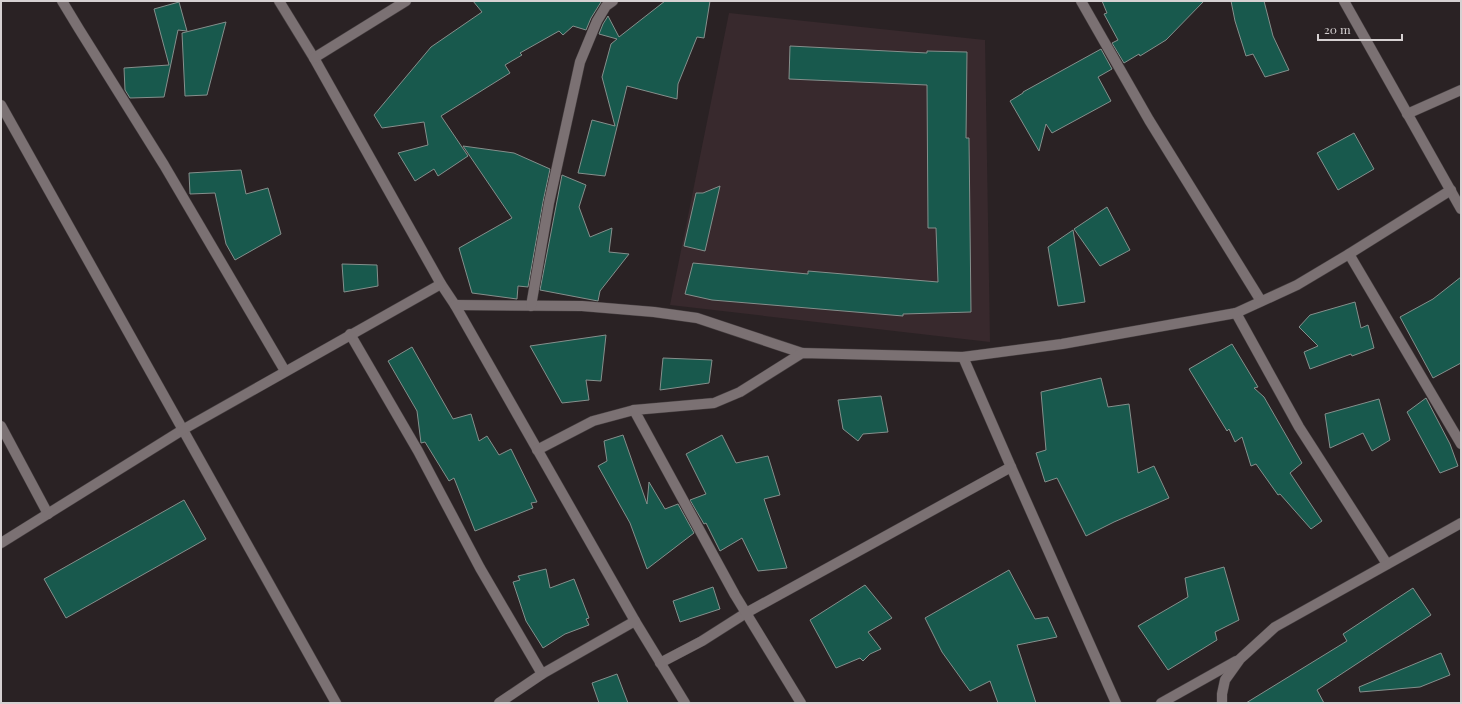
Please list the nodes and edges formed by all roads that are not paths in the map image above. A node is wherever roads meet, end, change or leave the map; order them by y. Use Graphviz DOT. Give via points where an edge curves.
graph roads {
  1 [pos="62,1"];
  2 [pos="279,1"];
  3 [pos="406,1"];
  4 [pos="613,1"];
  5 [pos="1080,1"];
  6 [pos="1344,1"];
  7 [pos="314,58"];
  8 [pos="1461,90"];
  9 [pos="1,105"];
  10 [pos="1408,114"];
  11 [pos="1451,190"];
  12 [pos="1461,209"];
  13 [pos="1350,254"];
  14 [pos="441,284"];
  15 [pos="1261,301"];
  16 [pos="455,305"];
  17 [pos="531,306"];
  18 [pos="1236,312"];
  19 [pos="350,334"];
  20 [pos="802,352"];
  21 [pos="963,357"];
  22 [pos="285,371"];
  23 [pos="634,410"];
  24 [pos="1,426"];
  25 [pos="184,430"];
  26 [pos="1461,444"];
  27 [pos="537,450"];
  28 [pos="1011,467"];
  29 [pos="48,514"];
  30 [pos="1461,523"];
  31 [pos="1,543"];
  32 [pos="1387,564"];
  33 [pos="746,613"];
  34 [pos="635,621"];
  35 [pos="1240,659"];
  36 [pos="660,663"];
  37 [pos="542,674"];
  38 [pos="336,703"];
  39 [pos="499,703"];
  40 [pos="685,703"];
  41 [pos="802,703"];
  42 [pos="1116,703"];
  43 [pos="1161,703"];
  44 [pos="1222,703"];
  1 -- 22 [label="street" via="164,165"];
  2 -- 7 [label="street"];
  3 -- 7 [label="street"];
  4 -- 17 [label="street" via="606,6 597,21 580,62 549,203"];
  5 -- 15 [label="street" via="1149,120"];
  6 -- 10 [label="street"];
  7 -- 14 [label="street"];
  8 -- 10 [label="street"];
  9 -- 25 [label="street"];
  10 -- 11 [label="street"];
  11 -- 12 [label="street"];
  11 -- 13 [label="street"];
  13 -- 15 [label="street" via="1297,285"];
  13 -- 26 [label="street"];
  14 -- 16 [label="street"];
  14 -- 19 [label="street"];
  15 -- 18 [label="street"];
  16 -- 17 [label="street"];
  16 -- 27 [label="street"];
  17 -- 20 [label="street" via="582,306 697,318"];
  18 -- 21 [label="street" via="1062,344"];
  18 -- 32 [label="street" via="1299,427"];
  19 -- 22 [label="street"];
  19 -- 37 [label="street"];
  20 -- 21 [label="street"];
  20 -- 23 [label="street" via="740,392 714,403"];
  21 -- 28 [label="street"];
  22 -- 25 [label="street"];
  23 -- 27 [label="street" via="593,421"];
  23 -- 33 [label="street"];
  24 -- 29 [label="street"];
  25 -- 29 [label="street"];
  25 -- 38 [label="street"];
  27 -- 34 [label="street"];
  28 -- 33 [label="street"];
  28 -- 42 [label="street"];
  29 -- 31 [label="street"];
  30 -- 32 [label="street"];
  32 -- 35 [label="street" via="1275,628"];
  33 -- 36 [label="street" via="702,641"];
  33 -- 41 [label="street"];
  34 -- 36 [label="street"];
  34 -- 37 [label="street"];
  35 -- 43 [label="street"];
  35 -- 44 [label="street" via="1225,680"];
  36 -- 40 [label="street"];
  37 -- 39 [label="street"];
}
